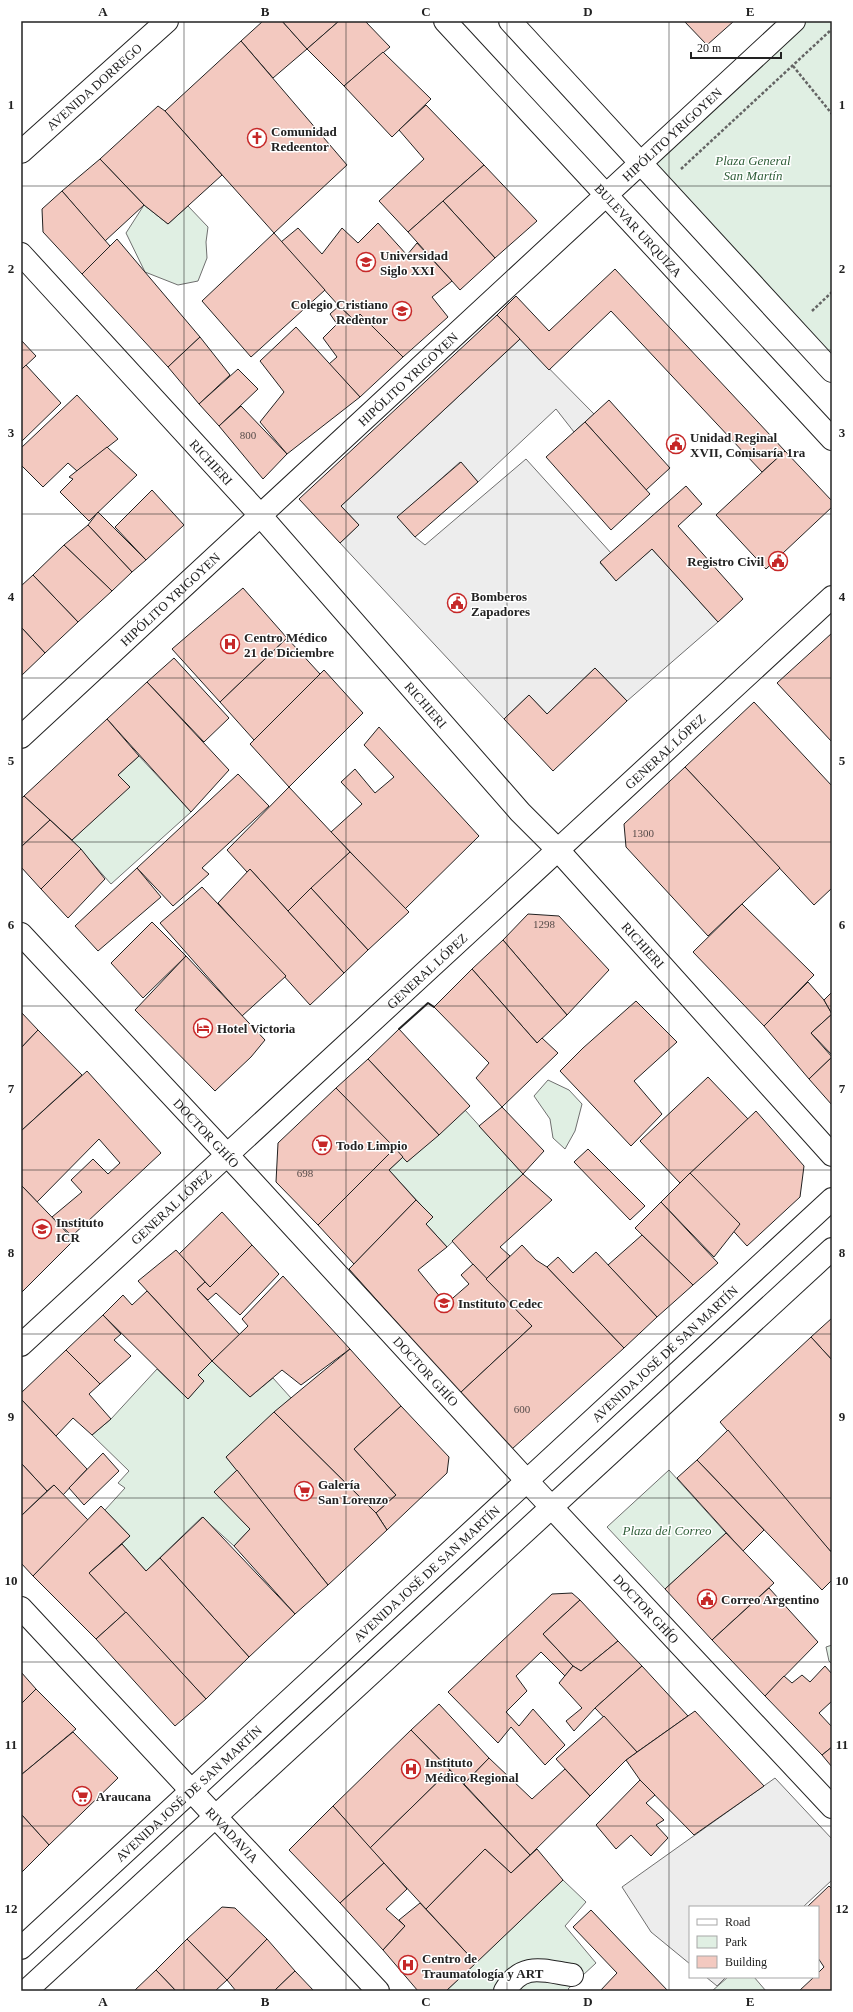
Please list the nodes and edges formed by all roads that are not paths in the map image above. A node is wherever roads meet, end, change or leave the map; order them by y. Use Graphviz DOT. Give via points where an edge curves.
graph roads {
  1 [pos="167,21"];
  2 [pos="445,21"];
  3 [pos="510,21"];
  4 [pos="794,21"];
  5 [pos="21,152"];
  6 [pos="640,163"];
  7 [pos="606,195"];
  8 [pos="21,254"];
  9 [pos="832,371"];
  10 [pos="832,439"];
  11 [pos="260,515"];
  12 [pos="832,597"];
  13 [pos="21,737"];
  14 [pos="558,850"];
  15 [pos="21,934"];
  16 [pos="226,1154"];
  17 [pos="832,1155"];
  18 [pos="832,1199"];
  19 [pos="832,1249"];
  20 [pos="21,1345"];
  21 [pos="527,1481"];
  22 [pos="552,1506"];
  23 [pos="21,1608"];
  24 [pos="191,1791"];
  25 [pos="832,1807"];
  26 [pos="215,1816"];
  27 [pos="21,1948"];
  28 [pos="572,1975"];
  29 [pos="26,1991"];
  30 [pos="378,1991"];
  31 [pos="505,1991"];
  1 -- 5 [label="street, AVENIDA DORREGO"];
  2 -- 7 [label="street, BULEVAR URQUIZA"];
  3 -- 6 [label="street"];
  4 -- 6 [label="street, HIPÓLITO YRIGOYEN"];
  6 -- 7 [label="street, HIPÓLITO YRIGOYEN"];
  6 -- 9 [label="street"];
  7 -- 10 [label="street, BULEVAR URQUIZA"];
  7 -- 11 [label="street, HIPÓLITO YRIGOYEN"];
  8 -- 11 [label="street, RICHIERI"];
  11 -- 13 [label="street, HIPÓLITO YRIGOYEN"];
  11 -- 14 [label="street, RICHIERI" via="520,812"];
  12 -- 14 [label="street, GENERAL LÓPEZ"];
  14 -- 16 [label="street, GENERAL LÓPEZ"];
  14 -- 17 [label="street, RICHIERI"];
  15 -- 16 [label="street, DOCTOR GHÍO"];
  16 -- 20 [label="street, GENERAL LÓPEZ"];
  16 -- 21 [label="street, DOCTOR GHÍO"];
  18 -- 21 [label="street, AVENIDA JOSÉ DE SAN MARTÍN"];
  19 -- 22 [label="street"];
  21 -- 22 [label="street, DOCTOR GHÍO"];
  21 -- 24 [label="street, AVENIDA JOSÉ DE SAN MARTÍN"];
  22 -- 25 [label="street, DOCTOR GHÍO"];
  22 -- 26 [label="street"];
  23 -- 24 [label="street, RIVADAVIA"];
  24 -- 26 [label="street, RIVADAVIA"];
  24 -- 27 [label="street, AVENIDA JOSÉ DE SAN MARTÍN"];
  26 -- 29 [label="street"];
  26 -- 30 [label="street, RIVADAVIA"];
  28 -- 31 [label="street" via="532,1969 511,1981"];
}
